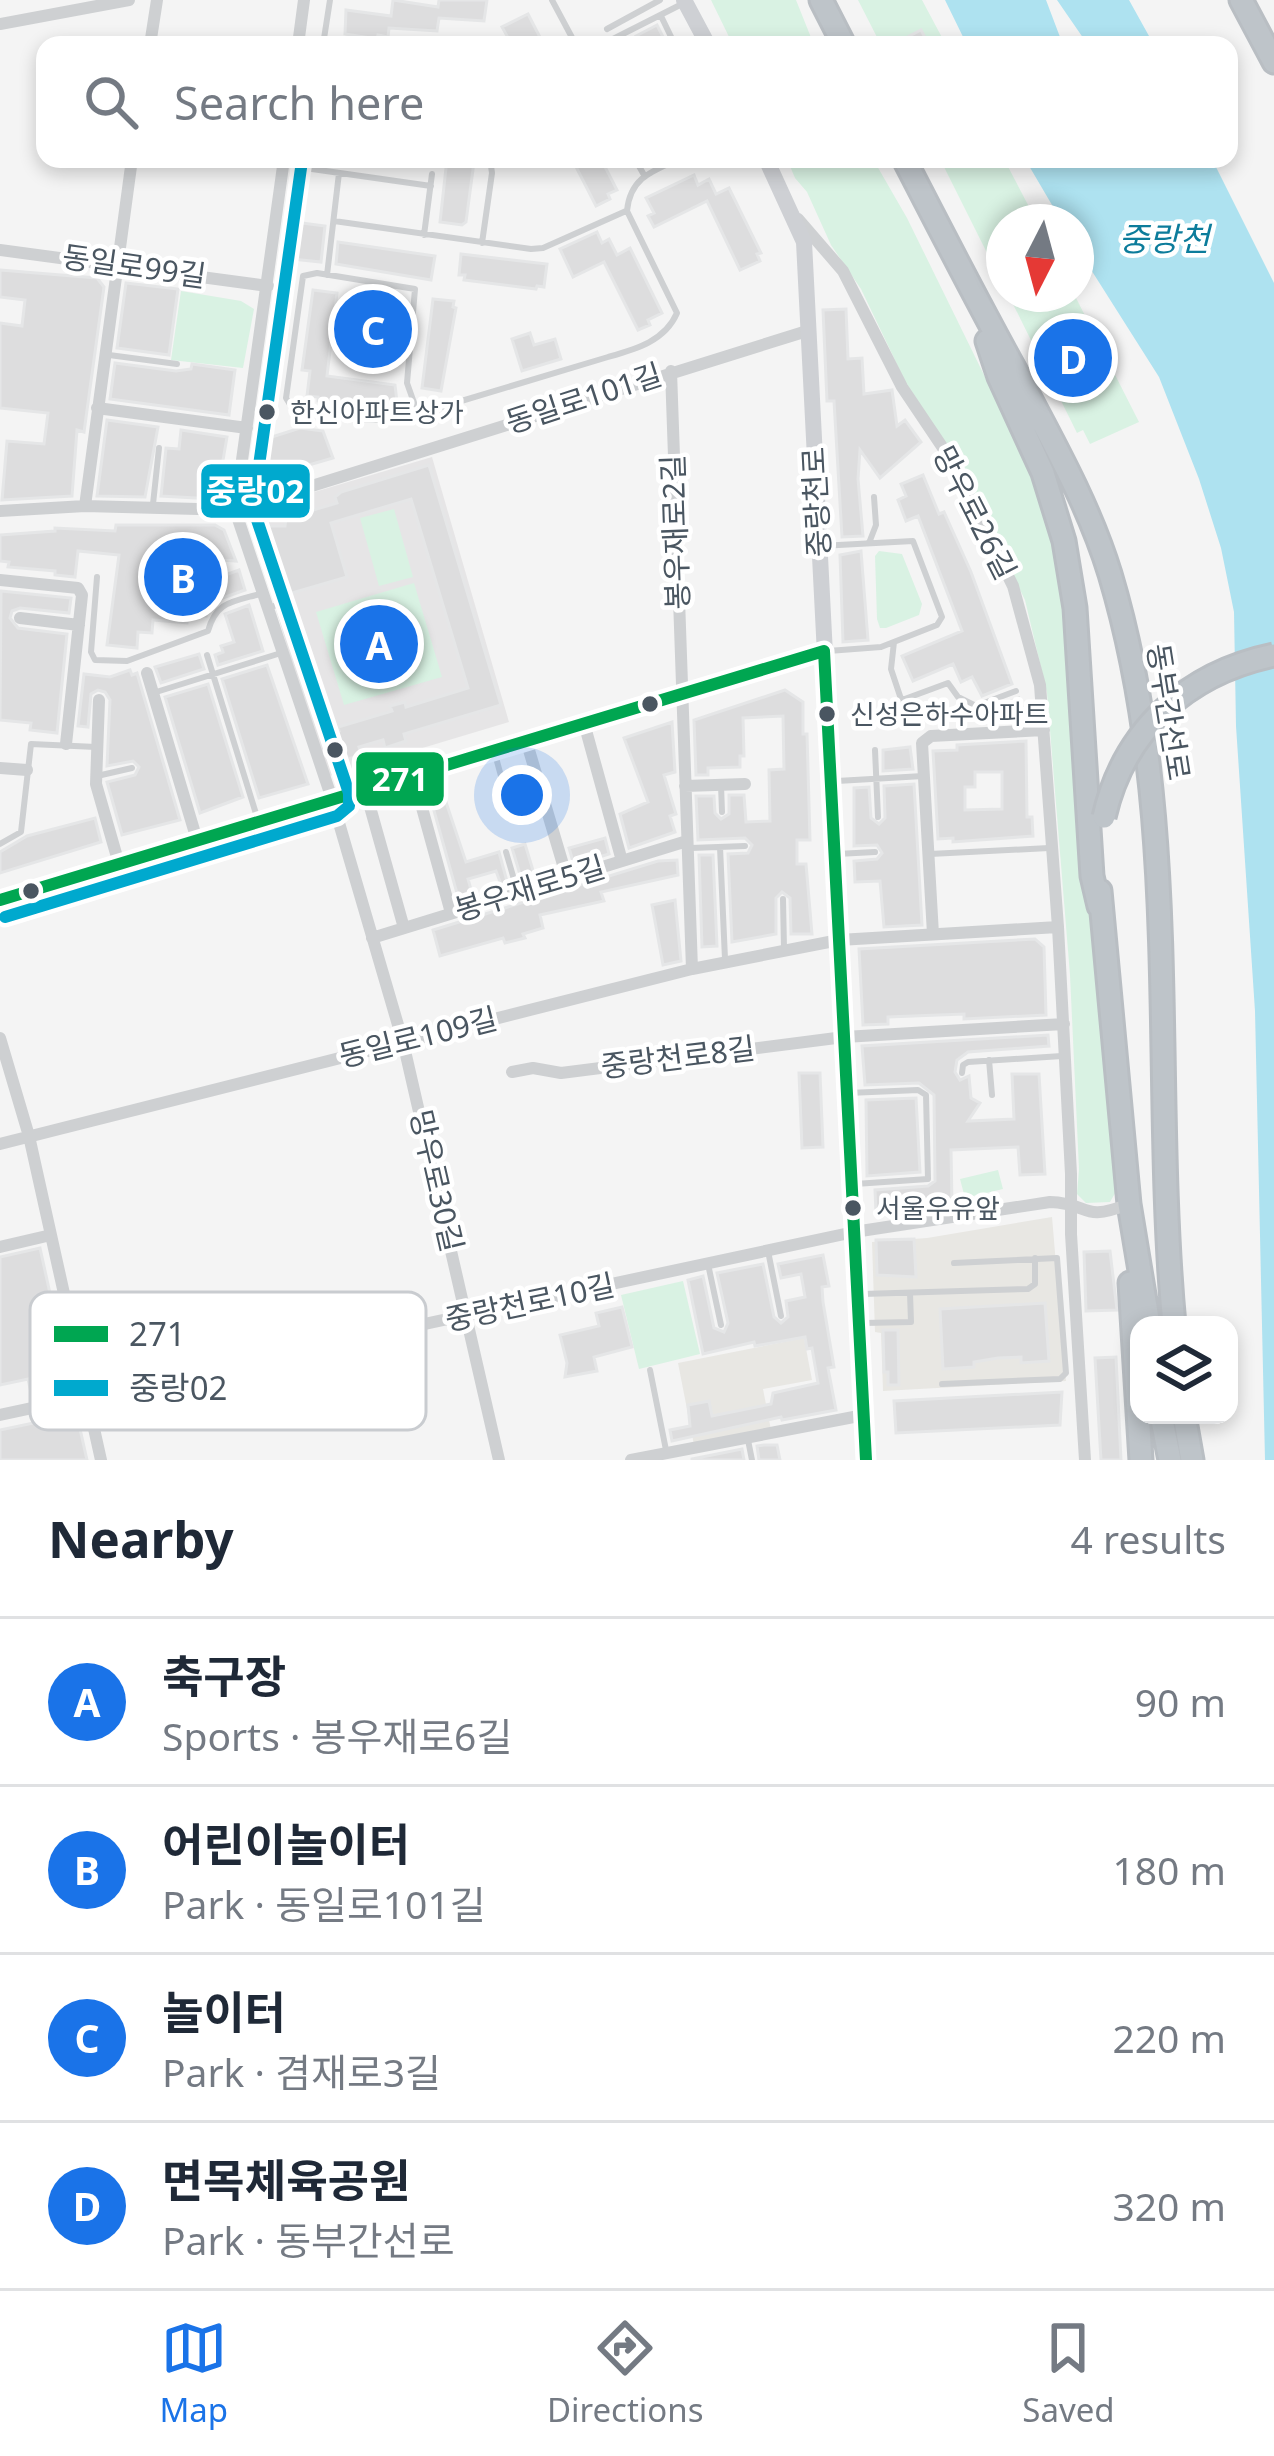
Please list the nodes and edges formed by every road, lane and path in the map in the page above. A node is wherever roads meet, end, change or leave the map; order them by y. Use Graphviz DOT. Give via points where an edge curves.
graph roads {
  1 [pos="129,0"];
  2 [pos="157,0"];
  3 [pos="304,0"];
  4 [pos="330,0"];
  5 [pos="552,0"];
  6 [pos="821,0"];
  7 [pos="1241,0"];
  8 [pos="656,1"];
  9 [pos="685,1"];
  10 [pos="661,15"];
  11 [pos="0,24"];
  12 [pos="607,29"];
  13 [pos="151,36"];
  14 [pos="299,36"];
  15 [pos="324,36"];
  16 [pos="571,36"];
  17 [pos="619,36"];
  18 [pos="672,36"];
  19 [pos="703,36"];
  20 [pos="839,36"];
  21 [pos="1274,62"];
  22 [pos="131,168"];
  23 [pos="283,168"];
  24 [pos="312,168"];
  25 [pos="491,168"];
  26 [pos="640,168"];
  27 [pos="659,168"];
  28 [pos="771,168"];
  29 [pos="909,168"];
  30 [pos="339,172"];
  31 [pos="432,174"];
  32 [pos="644,175"];
  33 [pos="431,186"];
  34 [pos="627,211"];
  35 [pos="796,216"];
  36 [pos="334,221"];
  37 [pos="424,235"];
  38 [pos="482,243"];
  39 [pos="0,250"];
  40 [pos="116,264"];
  41 [pos="327,275"];
  42 [pos="968,284"];
  43 [pos="268,286"];
  44 [pos="807,331"];
  45 [pos="104,355"];
  46 [pos="177,364"];
  47 [pos="671,371"];
  48 [pos="97,408"];
  49 [pos="418,413"];
  50 [pos="247,428"];
  51 [pos="159,448"];
  52 [pos="874,497"];
  53 [pos="85,506"];
  54 [pos="152,508"];
  55 [pos="235,509"];
  56 [pos="0,511"];
  57 [pos="869,543"];
  58 [pos="820,546"];
  59 [pos="97,578"];
  60 [pos="0,580"];
  61 [pos="263,592"];
  62 [pos="286,602"];
  63 [pos="268,608"];
  64 [pos="20,618"];
  65 [pos="79,625"];
  66 [pos="894,642"];
  67 [pos="824,651"];
  68 [pos="283,653"];
  69 [pos="207,655"];
  70 [pos="1274,655"];
  71 [pos="147,673"];
  72 [pos="213,674"];
  73 [pos="1016,691"];
  74 [pos="153,693"];
  75 [pos="682,693"];
  76 [pos="99,700"];
  77 [pos="902,700"];
  78 [pos="905,711"];
  79 [pos="584,723"];
  80 [pos="1044,730"];
  81 [pos="526,740"];
  82 [pos="66,744"];
  83 [pos="99,747"];
  84 [pos="494,750"];
  85 [pos="875,750"];
  86 [pos="0,767"];
  87 [pos="132,768"];
  88 [pos="27,770"];
  89 [pos="413,775"];
  90 [pos="97,776"];
  91 [pos="923,776"];
  92 [pos="876,778"];
  93 [pos="830,781"];
  94 [pos="745,784"];
  95 [pos="721,785"];
  96 [pos="685,787"];
  97 [pos="365,789"];
  98 [pos="507,798"];
  99 [pos="332,799"];
  100 [pos="722,812"];
  101 [pos="878,818"];
  102 [pos="258,821"];
  103 [pos="197,840"];
  104 [pos="0,844"];
  105 [pos="687,844"];
  106 [pos="746,845"];
  107 [pos="720,847"];
  108 [pos="1053,848"];
  109 [pos="506,851"];
  110 [pos="875,852"];
  111 [pos="834,854"];
  112 [pos="928,854"];
  113 [pos="622,861"];
  114 [pos="119,864"];
  115 [pos="567,878"];
  116 [pos="518,892"];
  117 [pos="783,898"];
  118 [pos="0,900"];
  119 [pos="1099,906"];
  120 [pos="452,913"];
  121 [pos="1058,927"];
  122 [pos="404,928"];
  123 [pos="933,934"];
  124 [pos="372,938"];
  125 [pos="838,940"];
  126 [pos="784,951"];
  127 [pos="725,962"];
  128 [pos="692,969"];
  129 [pos="1064,1024"];
  130 [pos="844,1037"];
  131 [pos="0,1038"];
  132 [pos="403,1042"];
  133 [pos="1066,1056"];
  134 [pos="989,1060"];
  135 [pos="512,1072"];
  136 [pos="962,1073"];
  137 [pos="847,1094"];
  138 [pos="992,1095"];
  139 [pos="29,1136"];
  140 [pos="0,1144"];
  141 [pos="851,1184"];
  142 [pos="1071,1202"];
  143 [pos="1129,1204"];
  144 [pos="854,1232"];
  145 [pos="51,1235"];
  146 [pos="0,1247"];
  147 [pos="768,1251"];
  148 [pos="1035,1258"];
  149 [pos="954,1263"];
  150 [pos="708,1264"];
  151 [pos="64,1292"];
  152 [pos="910,1293"];
  153 [pos="860,1294"];
  154 [pos="781,1316"];
  155 [pos="1148,1316"];
  156 [pos="1174,1316"];
  157 [pos="468,1317"];
  158 [pos="860,1323"];
  159 [pos="721,1325"];
  160 [pos="426,1326"];
  161 [pos="650,1370"];
  162 [pos="942,1384"];
  163 [pos="30,1408"];
  164 [pos="0,1415"];
  165 [pos="864,1415"];
  166 [pos="1163,1424"];
  167 [pos="1186,1424"];
  168 [pos="94,1430"];
  169 [pos="748,1438"];
  170 [pos="666,1453"];
  171 [pos="101,1460"];
  172 [pos="499,1460"];
  173 [pos="631,1460"];
  174 [pos="752,1460"];
  175 [pos="866,1460"];
  176 [pos="1085,1460"];
  177 [pos="1141,1460"];
  178 [pos="1170,1460"];
  179 [pos="1192,1460"];
  1 -- 11 [label="street"];
  2 -- 13 [label="street"];
  3 -- 14 [label="street"];
  4 -- 15 [label="lane"];
  5 -- 16 [label="lane"];
  6 -- 20 [label="highway"];
  7 -- 21 [label="highway"];
  8 -- 12 [label="lane"];
  9 -- 10 [label="lane"];
  9 -- 19 [label="main road"];
  10 -- 17 [label="lane"];
  10 -- 18 [label="lane"];
  22 -- 40 [label="street"];
  23 -- 43 [label="street"];
  24 -- 30 [label="lane"];
  25 -- 38 [label="lane"];
  26 -- 32 [label="lane"];
  27 -- 32 [label="lane"];
  28 -- 35 [label="main road, 중랑천로"];
  29 -- 42 [label="highway, 동부간선로"];
  30 -- 33 [label="lane"];
  30 -- 36 [label="lane"];
  31 -- 33 [label="lane"];
  32 -- 34 [label="lane"];
  33 -- 37 [label="lane"];
  34 -- 38 [label="lane" via="543,248"];
  34 -- 49 [label="lane" via="677,309 668,330 625,352"];
  35 -- 44 [label="main road, 중랑천로"];
  35 -- 80 [label="street, 망우로26길" via="843,271 1007,572 1040,685"];
  36 -- 37 [label="lane"];
  36 -- 41 [label="lane"];
  37 -- 38 [label="lane"];
  39 -- 40 [label="street, 동일로99길"];
  40 -- 43 [label="street, 동일로99길"];
  40 -- 45 [label="street"];
  41 -- 49 [label="lane" via="415,289 407,383"];
  41 -- 49 [label="lane" via="301,281 290,408 380,422"];
  42 -- 119 [label="highway" via="1064,541"];
  42 -- 156 [label="highway, 동부간선로" via="1090,522 1136,680 1152,810"];
  43 -- 50 [label="street"];
  44 -- 47 [label="street, 동일로101길"];
  44 -- 58 [label="main road, 중랑천로"];
  45 -- 46 [label="lane"];
  45 -- 48 [label="street"];
  47 -- 55 [label="street, 동일로101길"];
  47 -- 75 [label="street, 봉우재로2길"];
  48 -- 50 [label="street"];
  48 -- 53 [label="street"];
  50 -- 55 [label="street"];
  51 -- 54 [label="lane"];
  52 -- 57 [label="lane"];
  53 -- 54 [label="street, 동일로101길"];
  53 -- 56 [label="street, 동일로101길"];
  54 -- 55 [label="street, 동일로101길"];
  55 -- 61 [label="street"];
  57 -- 58 [label="lane"];
  57 -- 66 [label="lane" via="916,543 941,614 937,625"];
  58 -- 67 [label="main road, 중랑천로"];
  59 -- 61 [label="lane" via="95,660 119,662 208,631 224,604"];
  60 -- 65 [label="street" via="78,588"];
  61 -- 63 [label="street"];
  62 -- 63 [label="lane"];
  63 -- 68 [label="street"];
  64 -- 65 [label="street"];
  65 -- 82 [label="street"];
  66 -- 67 [label="lane"];
  66 -- 77 [label="lane" via="890,660"];
  67 -- 75 [label="main road"];
  67 -- 93 [label="main road, 중랑천로"];
  68 -- 72 [label="lane"];
  68 -- 99 [label="street"];
  69 -- 72 [label="lane"];
  70 -- 119 [label="highway, bridge" via="1213,674 1160,711 1123,764 1104,817"];
  71 -- 74 [label="street"];
  72 -- 74 [label="lane"];
  72 -- 102 [label="lane"];
  73 -- 77 [label="lane" via="976,706 948,683"];
  74 -- 103 [label="street"];
  75 -- 79 [label="main road"];
  75 -- 96 [label="street, 봉우재로2길"];
  76 -- 83 [label="street"];
  77 -- 78 [label="lane"];
  79 -- 81 [label="main road"];
  79 -- 113 [label="street"];
  80 -- 91 [label="street" via="931,736 922,743"];
  80 -- 108 [label="street, 망우로26길"];
  81 -- 84 [label="main road"];
  81 -- 115 [label="street"];
  82 -- 83 [label="lane"];
  82 -- 88 [label="lane" via="33,742"];
  83 -- 90 [label="street"];
  84 -- 89 [label="main road"];
  84 -- 98 [label="lane"];
  85 -- 92 [label="lane"];
  86 -- 88 [label="street"];
  87 -- 90 [label="lane"];
  88 -- 104 [label="lane" via="20,832"];
  89 -- 97 [label="main road"];
  89 -- 120 [label="street"];
  90 -- 114 [label="street"];
  91 -- 92 [label="lane"];
  91 -- 112 [label="street"];
  92 -- 93 [label="lane"];
  92 -- 101 [label="lane"];
  93 -- 111 [label="main road, 중랑천로"];
  94 -- 95 [label="street"];
  95 -- 96 [label="street"];
  95 -- 100 [label="lane"];
  96 -- 105 [label="street, 봉우재로2길"];
  97 -- 99 [label="main road"];
  97 -- 122 [label="street"];
  99 -- 102 [label="main road"];
  99 -- 124 [label="street"];
  102 -- 103 [label="main road"];
  103 -- 114 [label="main road"];
  105 -- 107 [label="lane"];
  105 -- 113 [label="street, 봉우재로5길"];
  105 -- 128 [label="street, 봉우재로2길"];
  106 -- 107 [label="lane"];
  107 -- 127 [label="lane"];
  108 -- 112 [label="lane"];
  108 -- 121 [label="street, 망우로26길"];
  109 -- 116 [label="lane"];
  110 -- 111 [label="lane"];
  111 -- 125 [label="main road, 중랑천로"];
  112 -- 123 [label="street"];
  113 -- 115 [label="street, 봉우재로5길"];
  114 -- 118 [label="main road"];
  115 -- 116 [label="street, 봉우재로5길"];
  116 -- 120 [label="street, 봉우재로5길"];
  117 -- 126 [label="lane"];
  119 -- 143 [label="highway"];
  120 -- 122 [label="street, 봉우재로5길"];
  121 -- 123 [label="street, 동일로109길"];
  121 -- 129 [label="street, 망우로26길"];
  122 -- 124 [label="street, 봉우재로5길"];
  123 -- 125 [label="street, 동일로109길"];
  124 -- 132 [label="street"];
  125 -- 126 [label="street, 동일로109길"];
  125 -- 130 [label="main road, 중랑천로"];
  126 -- 127 [label="street, 동일로109길"];
  127 -- 128 [label="street, 동일로109길"];
  128 -- 132 [label="street, 동일로109길"];
  129 -- 130 [label="street"];
  129 -- 133 [label="street, 망우로26길"];
  130 -- 135 [label="street, 중랑천로8길" via="561,1073"];
  130 -- 137 [label="main road, 중랑천로"];
  131 -- 139 [label="street"];
  132 -- 139 [label="street, 동일로109길"];
  132 -- 157 [label="street, 망우로30길"];
  133 -- 134 [label="lane"];
  133 -- 142 [label="street, 망우로26길"];
  134 -- 136 [label="lane" via="964,1063"];
  134 -- 138 [label="lane"];
  137 -- 141 [label="main road, 중랑천로"];
  137 -- 141 [label="lane" via="926,1095 927,1181"];
  139 -- 140 [label="street, 동일로109길"];
  139 -- 145 [label="street"];
  141 -- 144 [label="main road, 중랑천로"];
  142 -- 143 [label="street" via="1096,1214"];
  142 -- 144 [label="street"];
  142 -- 176 [label="street, 망우로26길"];
  143 -- 155 [label="highway"];
  143 -- 177 [label="highway"];
  144 -- 147 [label="street, 중랑천로10길"];
  144 -- 153 [label="main road, 중랑천로"];
  145 -- 146 [label="street"];
  145 -- 151 [label="street"];
  147 -- 150 [label="street, 중랑천로10길"];
  147 -- 154 [label="lane"];
  148 -- 149 [label="lane"];
  148 -- 152 [label="lane" via="1028,1289"];
  148 -- 162 [label="lane" via="1058,1260 1064,1378"];
  150 -- 157 [label="street, 중랑천로10길"];
  150 -- 159 [label="lane"];
  152 -- 153 [label="lane"];
  152 -- 158 [label="lane" via="910,1322"];
  153 -- 158 [label="main road, 중랑천로"];
  157 -- 160 [label="street, 중랑천로10길"];
  157 -- 172 [label="street, 망우로30길"];
  158 -- 165 [label="main road, 중랑천로"];
  161 -- 170 [label="lane"];
  163 -- 164 [label="street, 중랑천로10길"];
  165 -- 169 [label="street"];
  165 -- 175 [label="main road, 중랑천로"];
  166 -- 178 [label="highway"];
  167 -- 179 [label="highway"];
  168 -- 171 [label="street"];
  169 -- 170 [label="street"];
  169 -- 174 [label="lane"];
  170 -- 173 [label="street"];
}
